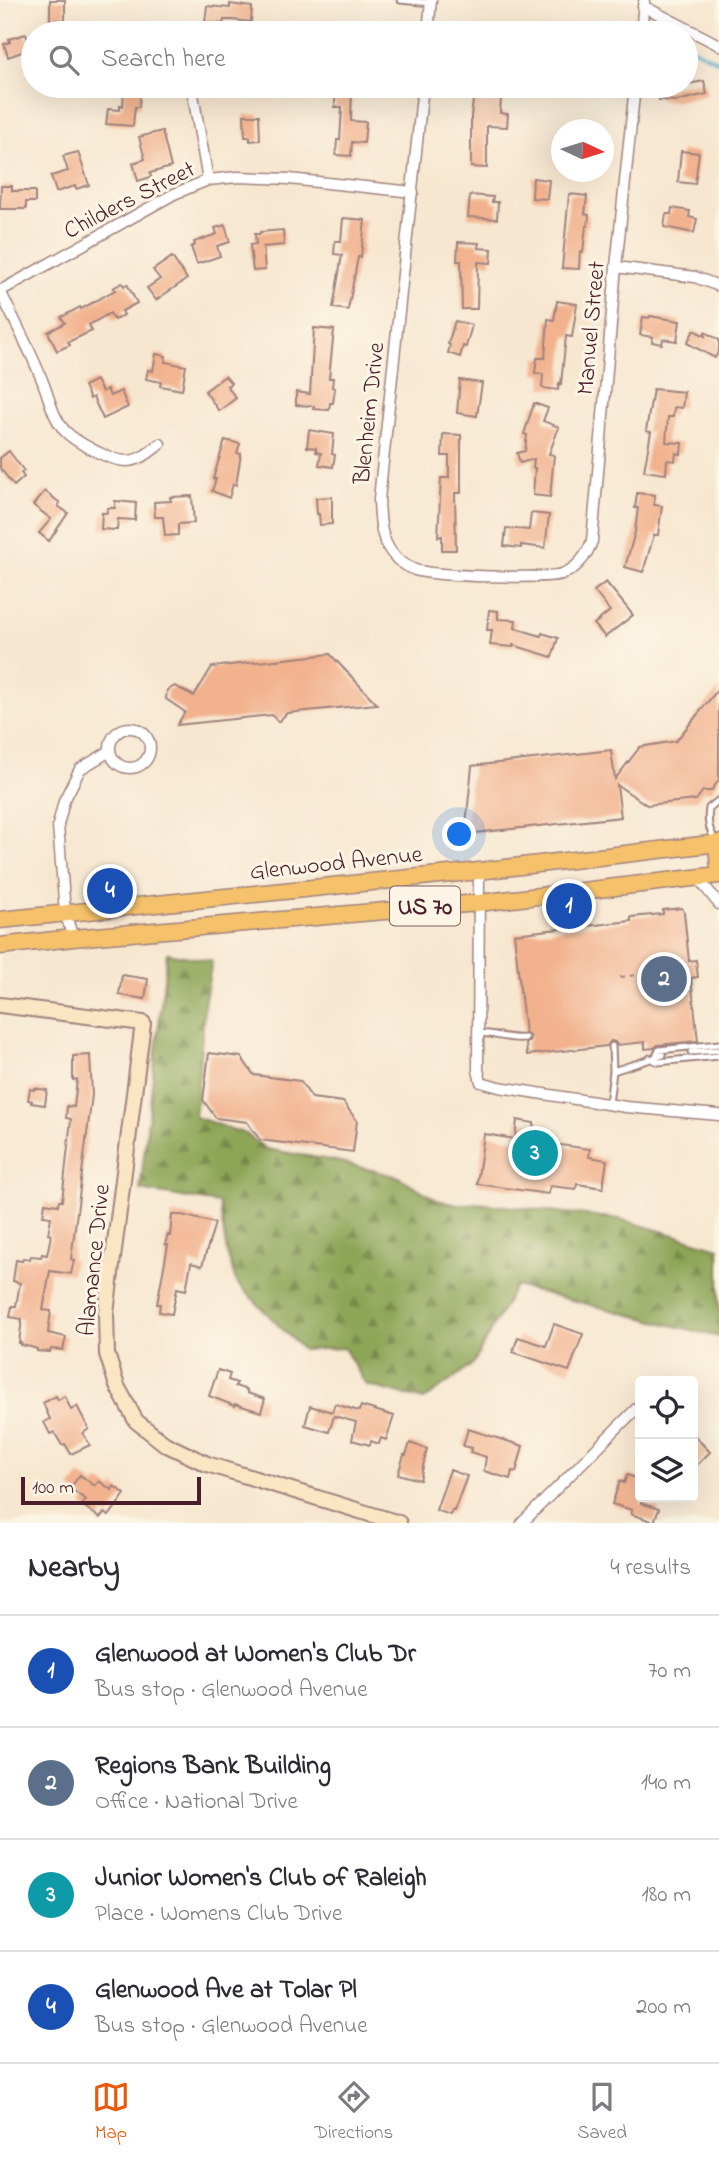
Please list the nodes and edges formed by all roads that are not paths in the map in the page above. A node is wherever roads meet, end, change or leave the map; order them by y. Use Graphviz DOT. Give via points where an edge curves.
graph roads {
  1 [pos="400,0"];
  2 [pos="431,2"];
  3 [pos="644,3"];
  4 [pos="429,21"];
  5 [pos="642,21"];
  6 [pos="676,21"];
  7 [pos="698,33"];
  8 [pos="719,45"];
  9 [pos="194,98"];
  10 [pos="422,98"];
  11 [pos="634,98"];
  12 [pos="208,180"];
  13 [pos="413,192"];
  14 [pos="616,267"];
  15 [pos="719,286"];
  16 [pos="0,291"];
  17 [pos="160,444"];
  18 [pos="573,567"];
  19 [pos="110,751"];
  20 [pos="719,800"];
  21 [pos="718,841"];
  22 [pos="479,871"];
  23 [pos="719,872"];
  24 [pos="698,878"];
  25 [pos="478,903"];
  26 [pos="719,904"];
  27 [pos="65,913"];
  28 [pos="0,920"];
  29 [pos="73,938"];
  30 [pos="0,946"];
  31 [pos="0,1005"];
  32 [pos="478,1033"];
  33 [pos="525,1038"];
  34 [pos="612,1046"];
  35 [pos="719,1047"];
  36 [pos="691,1052"];
  37 [pos="663,1055"];
  38 [pos="719,1056"];
  39 [pos="653,1057"];
  40 [pos="613,1071"];
  41 [pos="609,1104"];
  42 [pos="719,1115"];
  43 [pos="635,1410"];
  44 [pos="399,1523"];
  45 [pos="522,1523"];
  1 -- 2 [label="lane"];
  2 -- 4 [label="street"];
  3 -- 5 [label="street"];
  3 -- 6 [label="street"];
  7 -- 8 [label="street"];
  9 -- 12 [label="street"];
  10 -- 13 [label="street, Blenheim Drive"];
  11 -- 14 [label="street, Manuel Street"];
  12 -- 13 [label="street, Childers Street" via="289,179"];
  12 -- 16 [label="street, Childers Street" via="174,194"];
  13 -- 18 [label="street, Blenheim Drive" via="379,499 380,529 386,545 415,570 533,578 564,574"];
  14 -- 15 [label="street" via="695,277"];
  14 -- 18 [label="street, Manuel Street" via="592,541"];
  16 -- 17 [label="street" via="52,412 65,431 97,451 127,461"];
  19 -- 19 [label="street" via="116,762 133,768 144,762 149,744 137,730 124,730 113,738"];
  19 -- 27 [label="street" via="80,769 64,801 58,825"];
  20 -- 21 [label="lane" via="709,808 707,821"];
  21 -- 22 [label="main road, Glenwood Avenue / US 70"];
  21 -- 23 [label="main road"];
  22 -- 25 [label="street"];
  22 -- 27 [label="main road, Glenwood Avenue / US 70"];
  23 -- 24 [label="main road, Glenwood Avenue / US 70"];
  24 -- 25 [label="main road, Glenwood Avenue / US 70"];
  24 -- 26 [label="street"];
  25 -- 29 [label="main road, Glenwood Avenue / US 70"];
  25 -- 32 [label="street"];
  27 -- 28 [label="main road, Glenwood Avenue / US 70"];
  27 -- 29 [label="street"];
  29 -- 30 [label="main road, Glenwood Avenue / US 70"];
  31 -- 44 [label="street, Alamance Drive" via="143,1023 106,1313 107,1354 117,1386 136,1421 165,1444 207,1464"];
  32 -- 33 [label="lane"];
  32 -- 41 [label="street" via="481,1082"];
  34 -- 40 [label="lane"];
  35 -- 36 [label="lane"];
  35 -- 39 [label="lane" via="659,1050"];
  37 -- 39 [label="lane"];
  38 -- 39 [label="lane" via="658,1062"];
  39 -- 40 [label="lane"];
  40 -- 41 [label="lane"];
  41 -- 42 [label="street"];
  43 -- 45 [label="street"];
}
